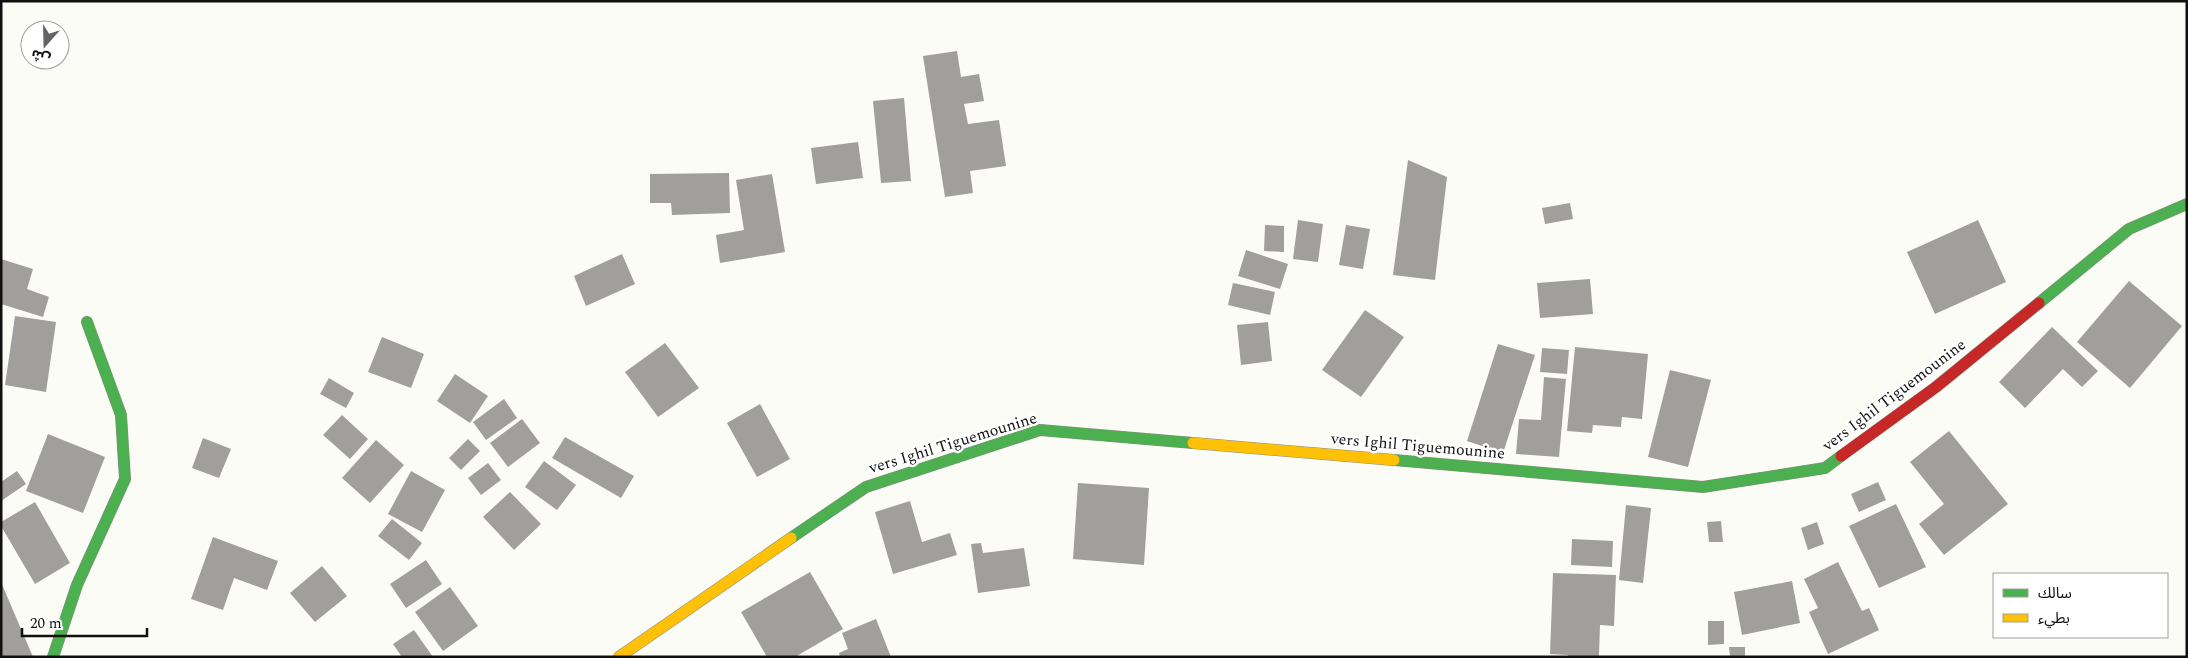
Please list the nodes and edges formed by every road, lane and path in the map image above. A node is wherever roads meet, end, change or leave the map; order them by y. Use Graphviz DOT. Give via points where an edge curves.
graph roads {
  1 [pos="2187,204"];
  2 [pos="87,322"];
  3 [pos="54,657"];
  4 [pos="619,657"];
  1 -- 4 [label="street, vers Ighil Tiguemounine" via="2129,228 1936,387 1824,468 1703,487 1040,430 866,487"];
  2 -- 3 [label="street" via="121,415 125,480 77,585"];
}
